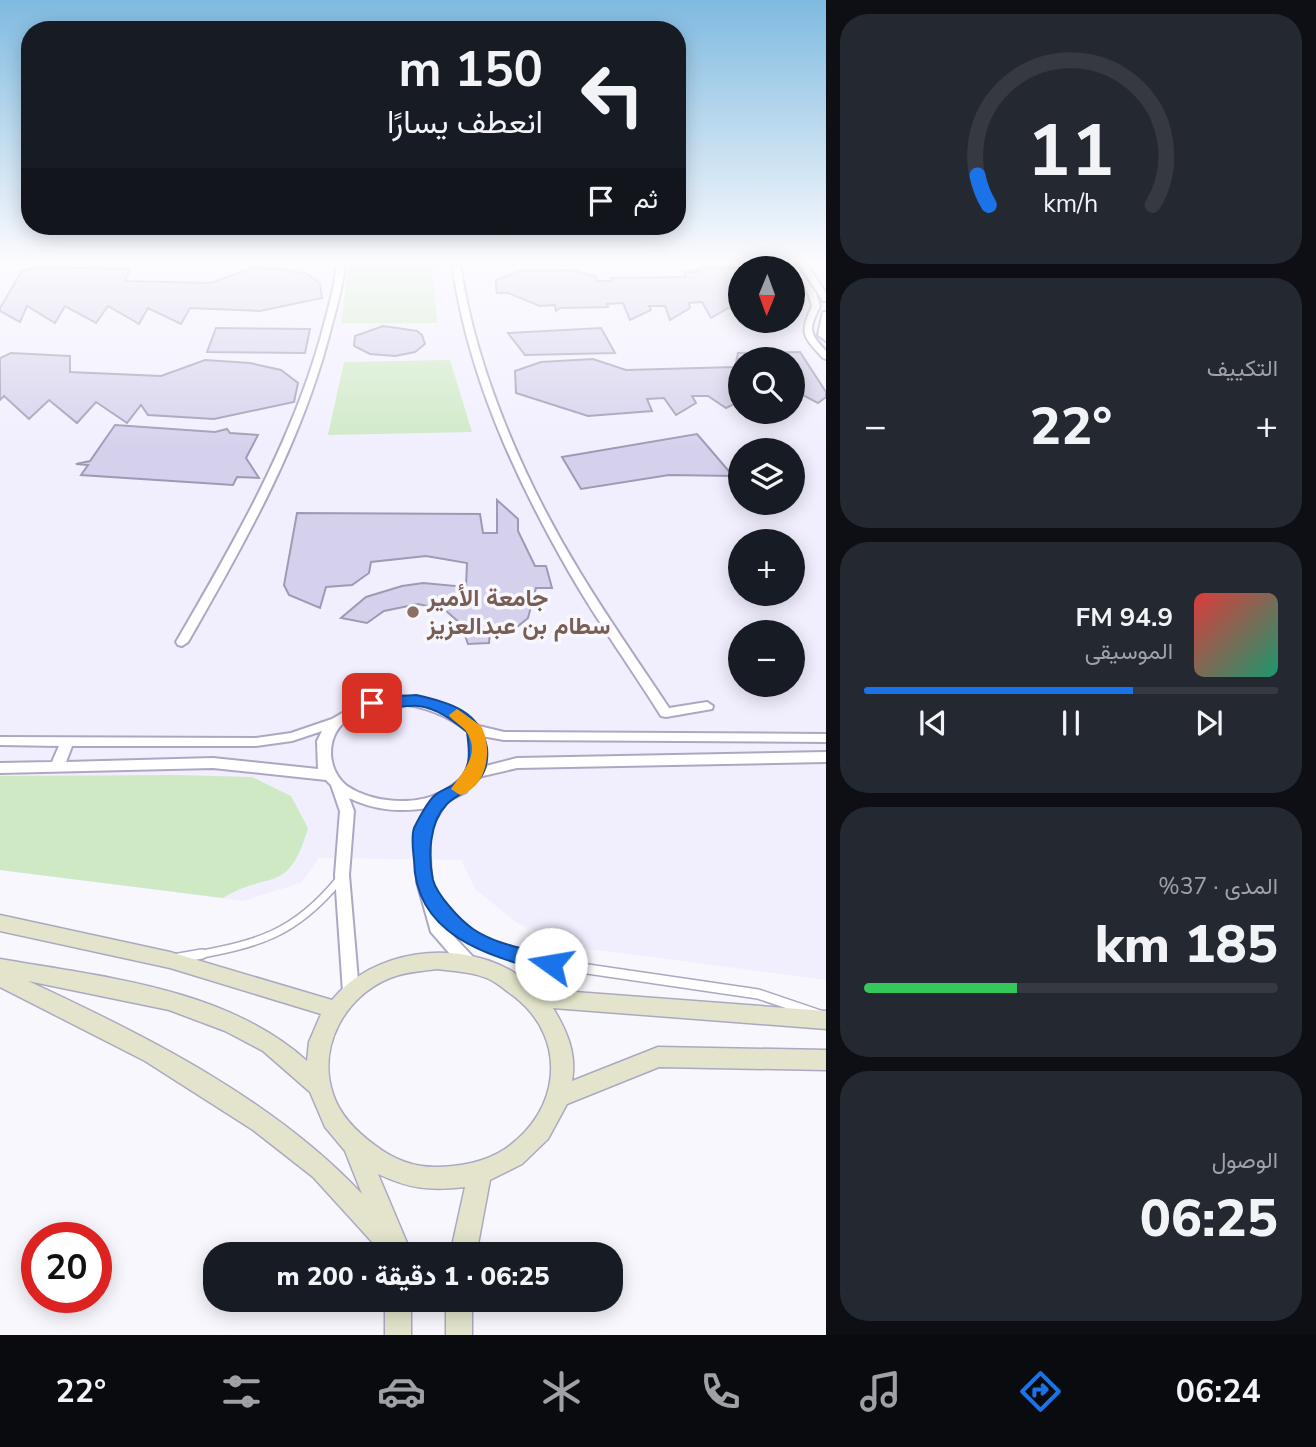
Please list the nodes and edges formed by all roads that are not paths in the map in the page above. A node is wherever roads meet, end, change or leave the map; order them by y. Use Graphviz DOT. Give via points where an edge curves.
graph roads {
  1 [pos="328,325"];
  2 [pos="468,325"];
  3 [pos="807,325"];
  4 [pos="826,356"];
  5 [pos="182,642"];
  6 [pos="707,706"];
  7 [pos="336,722"];
  8 [pos="475,730"];
  9 [pos="821,738"];
  10 [pos="0,741"];
  11 [pos="66,741"];
  12 [pos="824,757"];
  13 [pos="0,768"];
  14 [pos="57,768"];
  15 [pos="474,774"];
  16 [pos="332,780"];
  17 [pos="441,800"];
  18 [pos="342,875"];
  19 [pos="424,883"];
  20 [pos="0,923"];
  21 [pos="170,960"];
  22 [pos="469,964"];
  23 [pos="0,967"];
  24 [pos="0,977"];
  25 [pos="351,992"];
  26 [pos="532,998"];
  27 [pos="336,1010"];
  28 [pos="826,1018"];
  29 [pos="826,1060"];
  30 [pos="317,1084"];
  31 [pos="561,1096"];
  32 [pos="356,1149"];
  33 [pos="479,1174"];
  34 [pos="387,1242"];
  35 [pos="393,1242"];
  36 [pos="466,1242"];
  37 [pos="398,1312"];
  38 [pos="459,1312"];
  39 [pos="398,1335"];
  40 [pos="459,1335"];
  1 -- 5 [label="street" via="293,427 240,543"];
  2 -- 6 [label="street" via="477,362 546,522 666,713"];
  3 -- 4 [label="street" via="808,337"];
  7 -- 8 [label="street" via="372,703 416,700 456,714"];
  7 -- 11 [label="street" via="292,737 256,742"];
  7 -- 16 [label="street" via="324,738 321,756"];
  8 -- 9 [label="street" via="504,736"];
  8 -- 15 [label="street" via="480,758"];
  9 -- 12 [label="street"];
  10 -- 11 [label="street"];
  11 -- 14 [label="street"];
  12 -- 15 [label="street" via="517,762"];
  13 -- 14 [label="street"];
  14 -- 16 [label="street" via="213,763"];
  15 -- 17 [label="street"];
  16 -- 17 [label="street" via="358,799 384,806 414,807"];
  16 -- 18 [label="street" via="346,811"];
  17 -- 19 [label="street" via="422,831"];
  18 -- 21 [label="lane" via="320,906 291,929 261,942"];
  18 -- 25 [label="street"];
  19 -- 22 [label="street" via="436,928"];
  19 -- 28 [label="lane" via="464,934 494,949 594,972 758,994"];
  20 -- 21 [label="main road"];
  21 -- 27 [label="main road"];
  22 -- 25 [label="main road" via="406,964 376,975"];
  22 -- 26 [label="main road" via="503,977"];
  23 -- 30 [label="main road" via="146,996 219,1017 266,1042"];
  24 -- 34 [label="main road" via="69,1008 176,1068 298,1149"];
  25 -- 27 [label="main road"];
  26 -- 28 [label="main road"];
  26 -- 31 [label="main road" via="553,1027 563,1061"];
  27 -- 30 [label="main road" via="317,1050"];
  29 -- 31 [label="main road" via="658,1058"];
  30 -- 32 [label="main road" via="330,1120"];
  31 -- 33 [label="main road" via="545,1129 517,1157"];
  32 -- 33 [label="main road" via="393,1170 414,1175 436,1179"];
  32 -- 35 [label="main road"];
  33 -- 36 [label="main road"];
  37 -- 39 [label="main road"];
  38 -- 40 [label="main road"];
}
